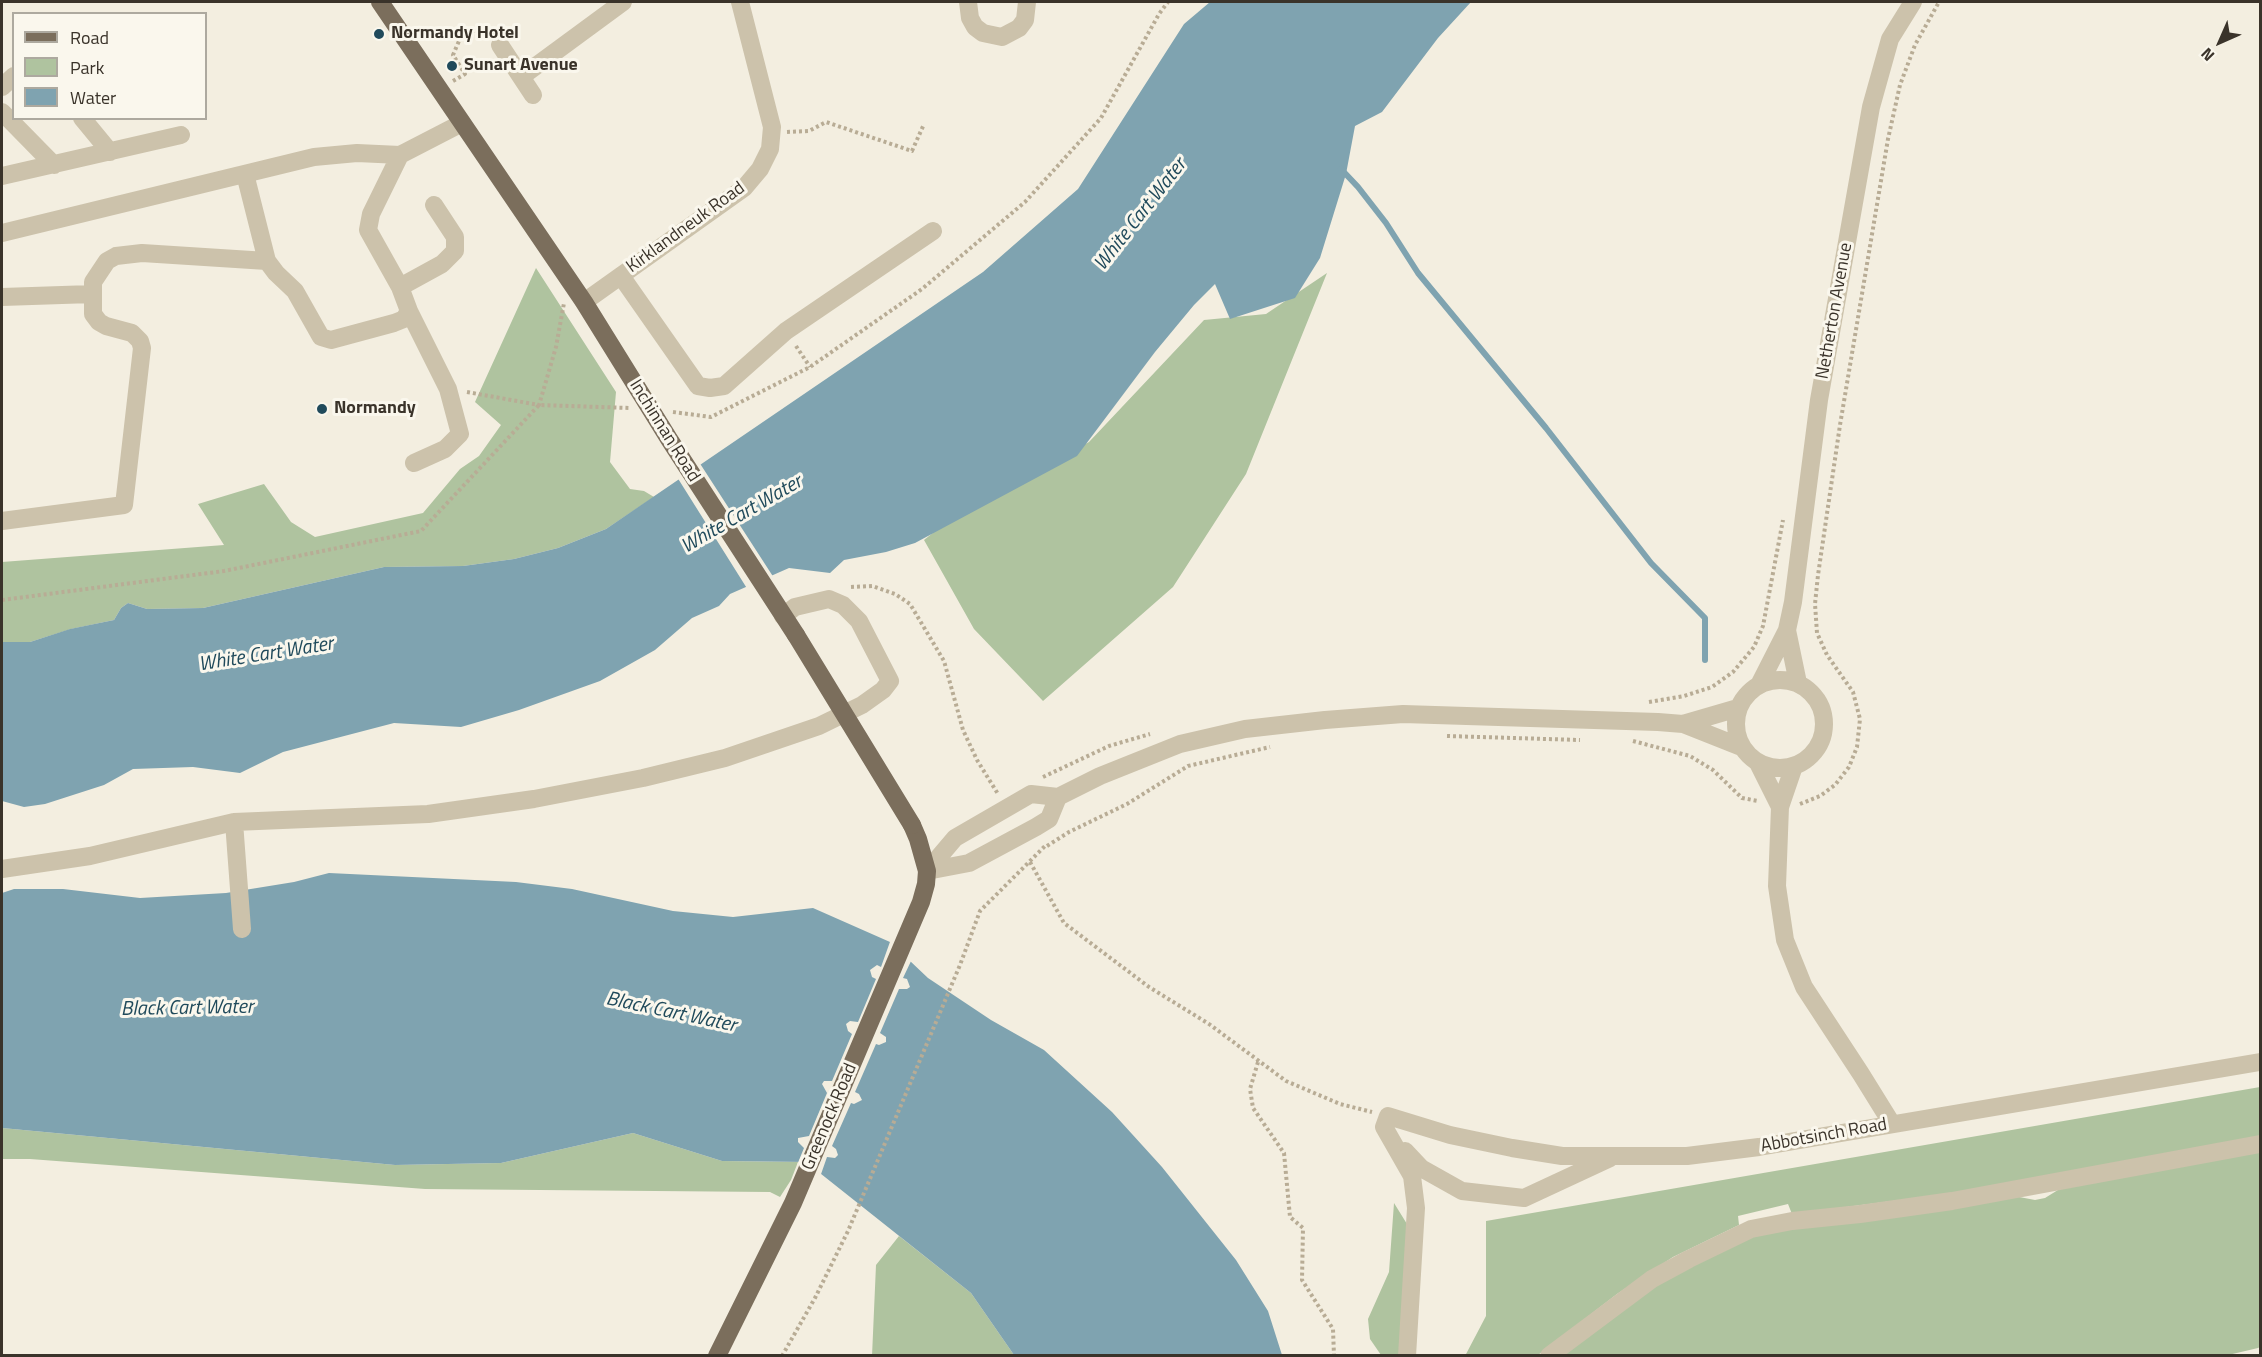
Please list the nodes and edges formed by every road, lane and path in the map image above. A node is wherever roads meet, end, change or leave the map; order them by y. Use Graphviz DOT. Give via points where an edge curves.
graph roads {
  1 [pos="380,2"];
  2 [pos="624,2"];
  3 [pos="740,2"];
  4 [pos="969,2"];
  5 [pos="1028,2"];
  6 [pos="1913,2"];
  7 [pos="1939,2"];
  8 [pos="500,45"];
  9 [pos="521,77"];
  10 [pos="440,90"];
  11 [pos="533,95"];
  12 [pos="2,112"];
  13 [pos="84,120"];
  14 [pos="462,123"];
  15 [pos="924,124"];
  16 [pos="772,132"];
  17 [pos="181,135"];
  18 [pos="110,152"];
  19 [pos="400,155"];
  20 [pos="54,165"];
  21 [pos="5,172"];
  22 [pos="245,174"];
  23 [pos="434,205"];
  24 [pos="933,231"];
  25 [pos="2,233"];
  26 [pos="267,261"];
  27 [pos="621,276"];
  28 [pos="568,279"];
  29 [pos="400,288"];
  30 [pos="92,294"];
  31 [pos="2,297"];
  32 [pos="584,302"];
  33 [pos="409,311"];
  34 [pos="786,330"];
  35 [pos="810,367"];
  36 [pos="448,389"];
  37 [pos="539,405"];
  38 [pos="650,409"];
  39 [pos="414,464"];
  40 [pos="1784,513"];
  41 [pos="2,521"];
  42 [pos="843,588"];
  43 [pos="2,600"];
  44 [pos="783,616"];
  45 [pos="1787,630"];
  46 [pos="1760,683"];
  47 [pos="1798,683"];
  48 [pos="1639,704"];
  49 [pos="1738,708"];
  50 [pos="1683,724"];
  51 [pos="1161,731"];
  52 [pos="1445,736"];
  53 [pos="1582,740"];
  54 [pos="1626,740"];
  55 [pos="1278,744"];
  56 [pos="1741,747"];
  57 [pos="1758,763"];
  58 [pos="1794,766"];
  59 [pos="1036,781"];
  60 [pos="1005,789"];
  61 [pos="995,790"];
  62 [pos="1058,796"];
  63 [pos="999,797"];
  64 [pos="1780,807"];
  65 [pos="234,822"];
  66 [pos="1044,841"];
  67 [pos="1047,846"];
  68 [pos="1030,862"];
  69 [pos="2,869"];
  70 [pos="927,872"];
  71 [pos="242,929"];
  72 [pos="1258,1062"];
  73 [pos="2260,1062"];
  74 [pos="1386,1121"];
  75 [pos="1892,1124"];
  76 [pos="2260,1144"];
  77 [pos="1613,1157"];
  78 [pos="717,1356"];
  79 [pos="782,1356"];
  80 [pos="1334,1356"];
  81 [pos="1407,1356"];
  82 [pos="1550,1356"];
  1 -- 10 [label="main road, Inchinnan Road"];
  2 -- 9 [label="street"];
  3 -- 16 [label="street, Kirklandneuk Road"];
  4 -- 5 [label="street" via="975,27 1002,37 1025,20"];
  6 -- 45 [label="street, Netherton Avenue" via="1890,39 1871,107 1819,400"];
  7 -- 64 [label="path" via="1915,45 1900,85 1888,139 1818,575 1817,633 1853,692 1860,719 1857,747 1849,767 1835,785 1802,804"];
  8 -- 9 [label="street"];
  8 -- 10 [label="path" via="500,34 489,28 468,30 453,55 465,74"];
  9 -- 11 [label="street"];
  10 -- 14 [label="main road, Inchinnan Road"];
  12 -- 20 [label="street"];
  13 -- 18 [label="street"];
  14 -- 19 [label="street"];
  14 -- 28 [label="main road, Inchinnan Road"];
  15 -- 16 [label="path" via="912,151 826,122 809,131"];
  16 -- 27 [label="street, Kirklandneuk Road" via="770,149 744,188"];
  17 -- 18 [label="street"];
  18 -- 20 [label="street"];
  19 -- 22 [label="street" via="314,157"];
  19 -- 29 [label="street" via="371,214 368,230"];
  20 -- 21 [label="street"];
  22 -- 25 [label="street"];
  22 -- 26 [label="street"];
  23 -- 29 [label="street" via="455,237 455,251 442,264"];
  24 -- 34 [label="street"];
  26 -- 30 [label="street" via="142,253 116,256 99,270"];
  26 -- 33 [label="street" via="294,291 325,340 394,324 404,320"];
  27 -- 32 [label="street, Kirklandneuk Road"];
  27 -- 34 [label="street" via="698,386 724,386"];
  28 -- 32 [label="main road, Inchinnan Road"];
  28 -- 37 [label="path" via="556,347"];
  29 -- 33 [label="street"];
  30 -- 31 [label="street"];
  30 -- 41 [label="street" via="91,310 99,322 132,333 142,348 124,505"];
  32 -- 38 [label="main road, Inchinnan Road"];
  33 -- 36 [label="street"];
  34 -- 35 [label="path"];
  36 -- 37 [label="path"];
  36 -- 39 [label="street" via="460,434 445,449"];
  37 -- 38 [label="path"];
  37 -- 43 [label="path" via="421,531 224,571"];
  38 -- 44 [label="main road, Inchinnan Road"];
  40 -- 48 [label="path" via="1763,626 1754,647 1712,687"];
  42 -- 61 [label="path" via="872,586 910,604 944,661 963,730"];
  44 -- 65 [label="street" via="795,607 829,599 843,605 859,621 890,681 862,705 819,726 725,758 643,778 428,814"];
  44 -- 70 [label="main road, Inchinnan Road, bridge" via="912,825"];
  45 -- 46 [label="street, Netherton Avenue"];
  45 -- 47 [label="street, Netherton Avenue"];
  46 -- 47 [label="street" via="1785,679"];
  46 -- 49 [label="street" via="1747,693"];
  47 -- 58 [label="street" via="1818,700 1824,726 1815,751"];
  49 -- 50 [label="street"];
  49 -- 56 [label="street" via="1735,728"];
  50 -- 56 [label="street"];
  50 -- 62 [label="street" via="1403,714 1245,729 1180,744"];
  51 -- 59 [label="path" via="1109,746"];
  52 -- 53 [label="path"];
  54 -- 64 [label="path" via="1690,756 1713,770 1742,798"];
  55 -- 67 [label="path" via="1188,766"];
  56 -- 57 [label="street"];
  57 -- 58 [label="street" via="1782,769"];
  57 -- 64 [label="street"];
  58 -- 64 [label="street"];
  60 -- 61 [label="path"];
  61 -- 63 [label="path"];
  62 -- 70 [label="street" via="1031,794 955,838"];
  62 -- 70 [label="street" via="1049,819 969,863"];
  64 -- 75 [label="street" via="1777,886 1785,940 1804,987"];
  65 -- 69 [label="street" via="90,856"];
  65 -- 71 [label="street"];
  66 -- 67 [label="path"];
  67 -- 68 [label="path"];
  68 -- 72 [label="path" via="1064,923"];
  68 -- 79 [label="path" via="980,911 848,1230"];
  70 -- 78 [label="main road, Greenock Road" via="916,914 793,1203"];
  72 -- 74 [label="path" via="1286,1081"];
  72 -- 80 [label="path" via="1250,1089 1253,1108 1284,1153 1290,1217 1303,1228 1302,1280 1333,1329"];
  73 -- 75 [label="street, Abbotsinch Road"];
  74 -- 77 [label="street, Abbotsinch Road" via="1562,1156"];
  74 -- 77 [label="street" via="1421,1168 1462,1191 1524,1198"];
  74 -- 81 [label="street" via="1412,1176 1416,1208"];
  75 -- 77 [label="street, Abbotsinch Road" via="1759,1147"];
  76 -- 82 [label="street" via="1952,1201 1751,1229 1652,1279"];
}
